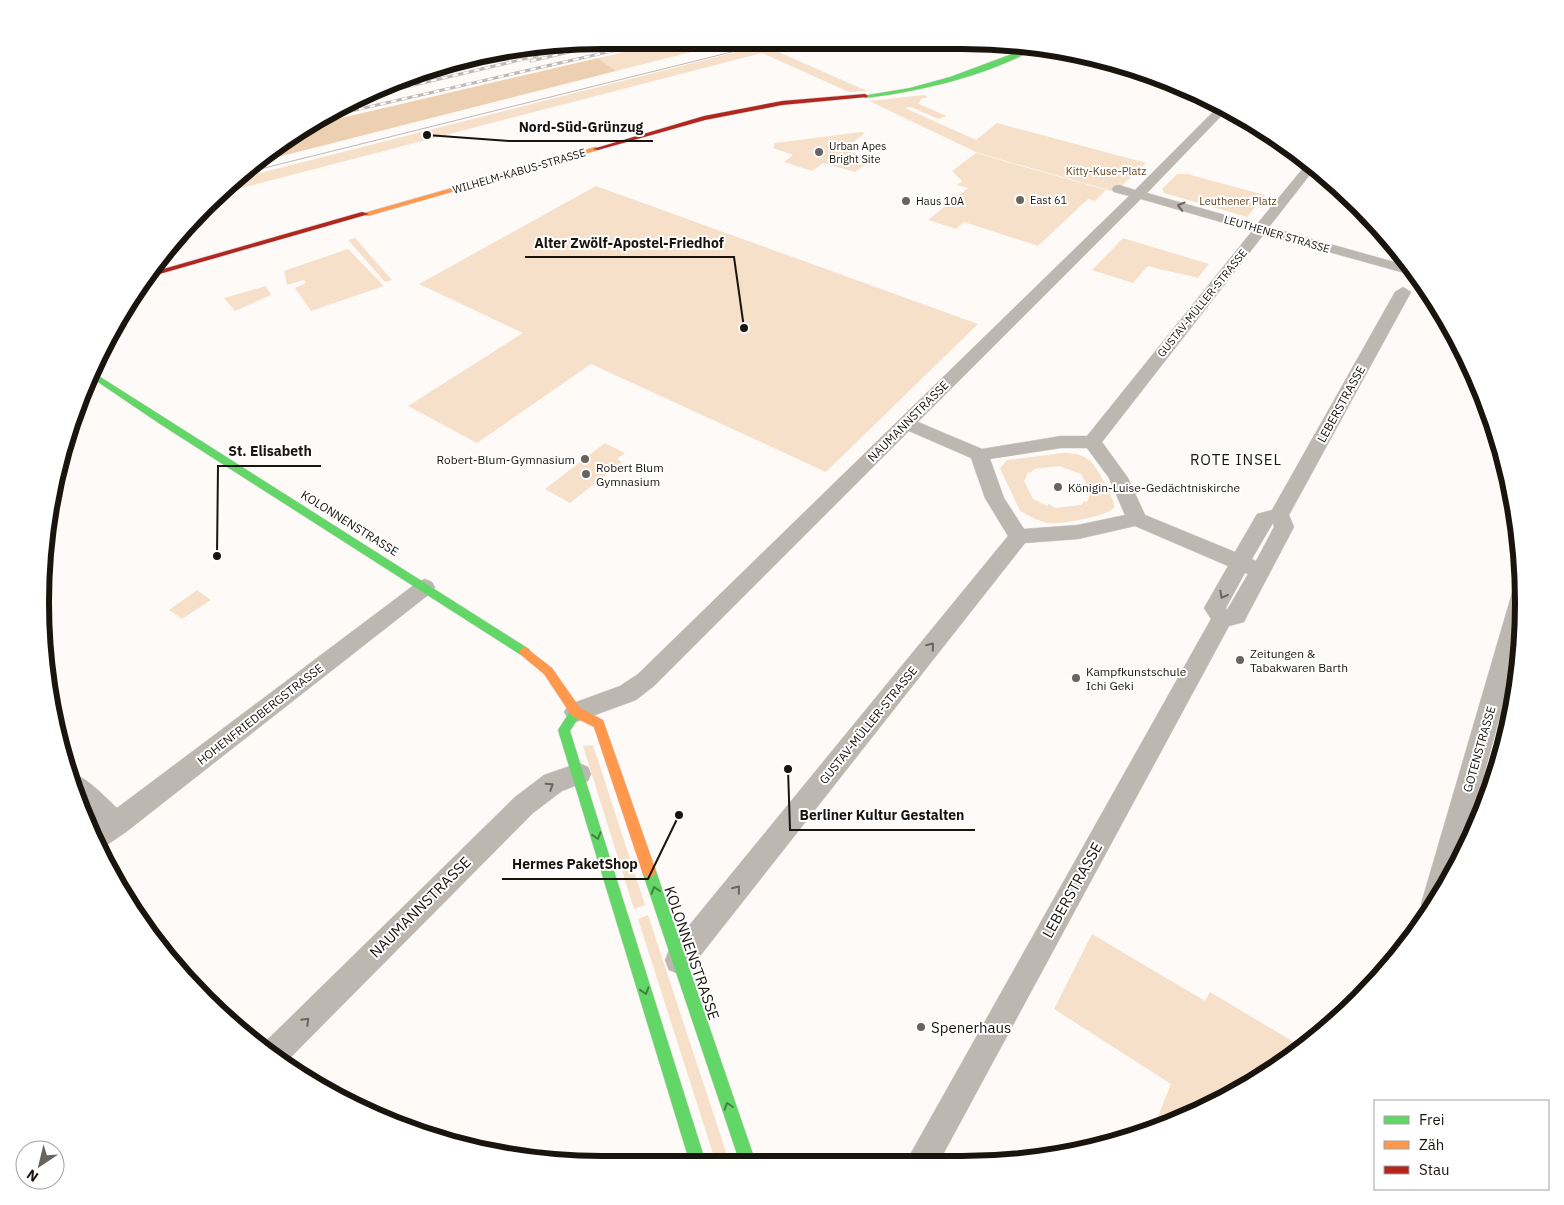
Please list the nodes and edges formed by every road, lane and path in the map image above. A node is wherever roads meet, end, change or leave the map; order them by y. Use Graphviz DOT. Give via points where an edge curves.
graph roads {
  1 [pos="1023,52"];
  2 [pos="1218,113"];
  3 [pos="1307,170"];
  4 [pos="1119,189"];
  5 [pos="1138,194"];
  6 [pos="1261,229"];
  7 [pos="1403,268"];
  8 [pos="157,273"];
  9 [pos="1407,274"];
  10 [pos="1416,286"];
  11 [pos="1402,292"];
  12 [pos="97,378"];
  13 [pos="905,424"];
  14 [pos="1092,442"];
  15 [pos="980,455"];
  16 [pos="1279,515"];
  17 [pos="1136,519"];
  18 [pos="1018,536"];
  19 [pos="1240,562"];
  20 [pos="1260,571"];
  21 [pos="425,587"];
  22 [pos="1222,620"];
  23 [pos="1513,646"];
  24 [pos="1508,676"];
  25 [pos="576,712"];
  26 [pos="579,774"];
  27 [pos="83,793"];
  28 [pos="117,824"];
  29 [pos="101,836"];
  30 [pos="1446,870"];
  31 [pos="680,960"];
  32 [pos="277,1050"];
  33 [pos="696,1156"];
  34 [pos="746,1156"];
  35 [pos="925,1156"];
  1 -- 8 [label="street, WILHELM-KABUS-STRASSE" via="981,71 926,88 782,103 704,118"];
  2 -- 5 [label="street, NAUMANNSTRASSE"];
  3 -- 6 [label="street, GUSTAV-MÜLLER-STRASSE"];
  4 -- 5 [label="street, LEUTHENER STRASSE"];
  6 -- 5 [label="street, LEUTHENER STRASSE, one-way"];
  5 -- 13 [label="street, NAUMANNSTRASSE"];
  6 -- 7 [label="street, LEUTHENER STRASSE"];
  6 -- 14 [label="street, GUSTAV-MÜLLER-STRASSE"];
  9 -- 11 [label="street, LEBERSTRASSE" via="1397,286"];
  10 -- 11 [label="street, LEBERSTRASSE" via="1413,291"];
  11 -- 16 [label="street, LEBERSTRASSE"];
  12 -- 21 [label="street, KOLONNENSTRASSE"];
  13 -- 15 [label="street"];
  13 -- 25 [label="street, NAUMANNSTRASSE" via="636,688"];
  14 -- 15 [label="street" via="1061,442"];
  14 -- 17 [label="street" via="1109,461 1131,499"];
  15 -- 18 [label="street" via="1003,515"];
  16 -- 19 [label="street, LEBERSTRASSE" via="1264,519"];
  16 -- 20 [label="street, LEBERSTRASSE" via="1284,527"];
  17 -- 18 [label="street" via="1112,527 1051,536"];
  17 -- 19 [label="street"];
  31 -- 18 [label="street, GUSTAV-MÜLLER-STRASSE, one-way"];
  19 -- 20 [label="street"];
  19 -- 22 [label="street, LEBERSTRASSE, one-way" via="1215,608"];
  20 -- 22 [label="street, LEBERSTRASSE" via="1236,616"];
  21 -- 25 [label="street, KOLONNENSTRASSE" via="533,657 557,682"];
  21 -- 28 [label="street, HOHENFRIEDBERGSTRASSE"];
  22 -- 35 [label="street, LEBERSTRASSE"];
  23 -- 24 [label="street, GOTENSTRASSE"];
  24 -- 30 [label="street, GOTENSTRASSE"];
  25 -- 26 [label="street" via="564,730"];
  31 -- 25 [label="street, KOLONNENSTRASSE, one-way" via="599,724"];
  32 -- 26 [label="street, NAUMANNSTRASSE, one-way" via="524,805 553,782"];
  26 -- 33 [label="street, one-way"];
  27 -- 28 [label="street"];
  28 -- 29 [label="street, HOHENFRIEDBERGSTRASSE"];
  34 -- 31 [label="street, KOLONNENSTRASSE, one-way"];
}
